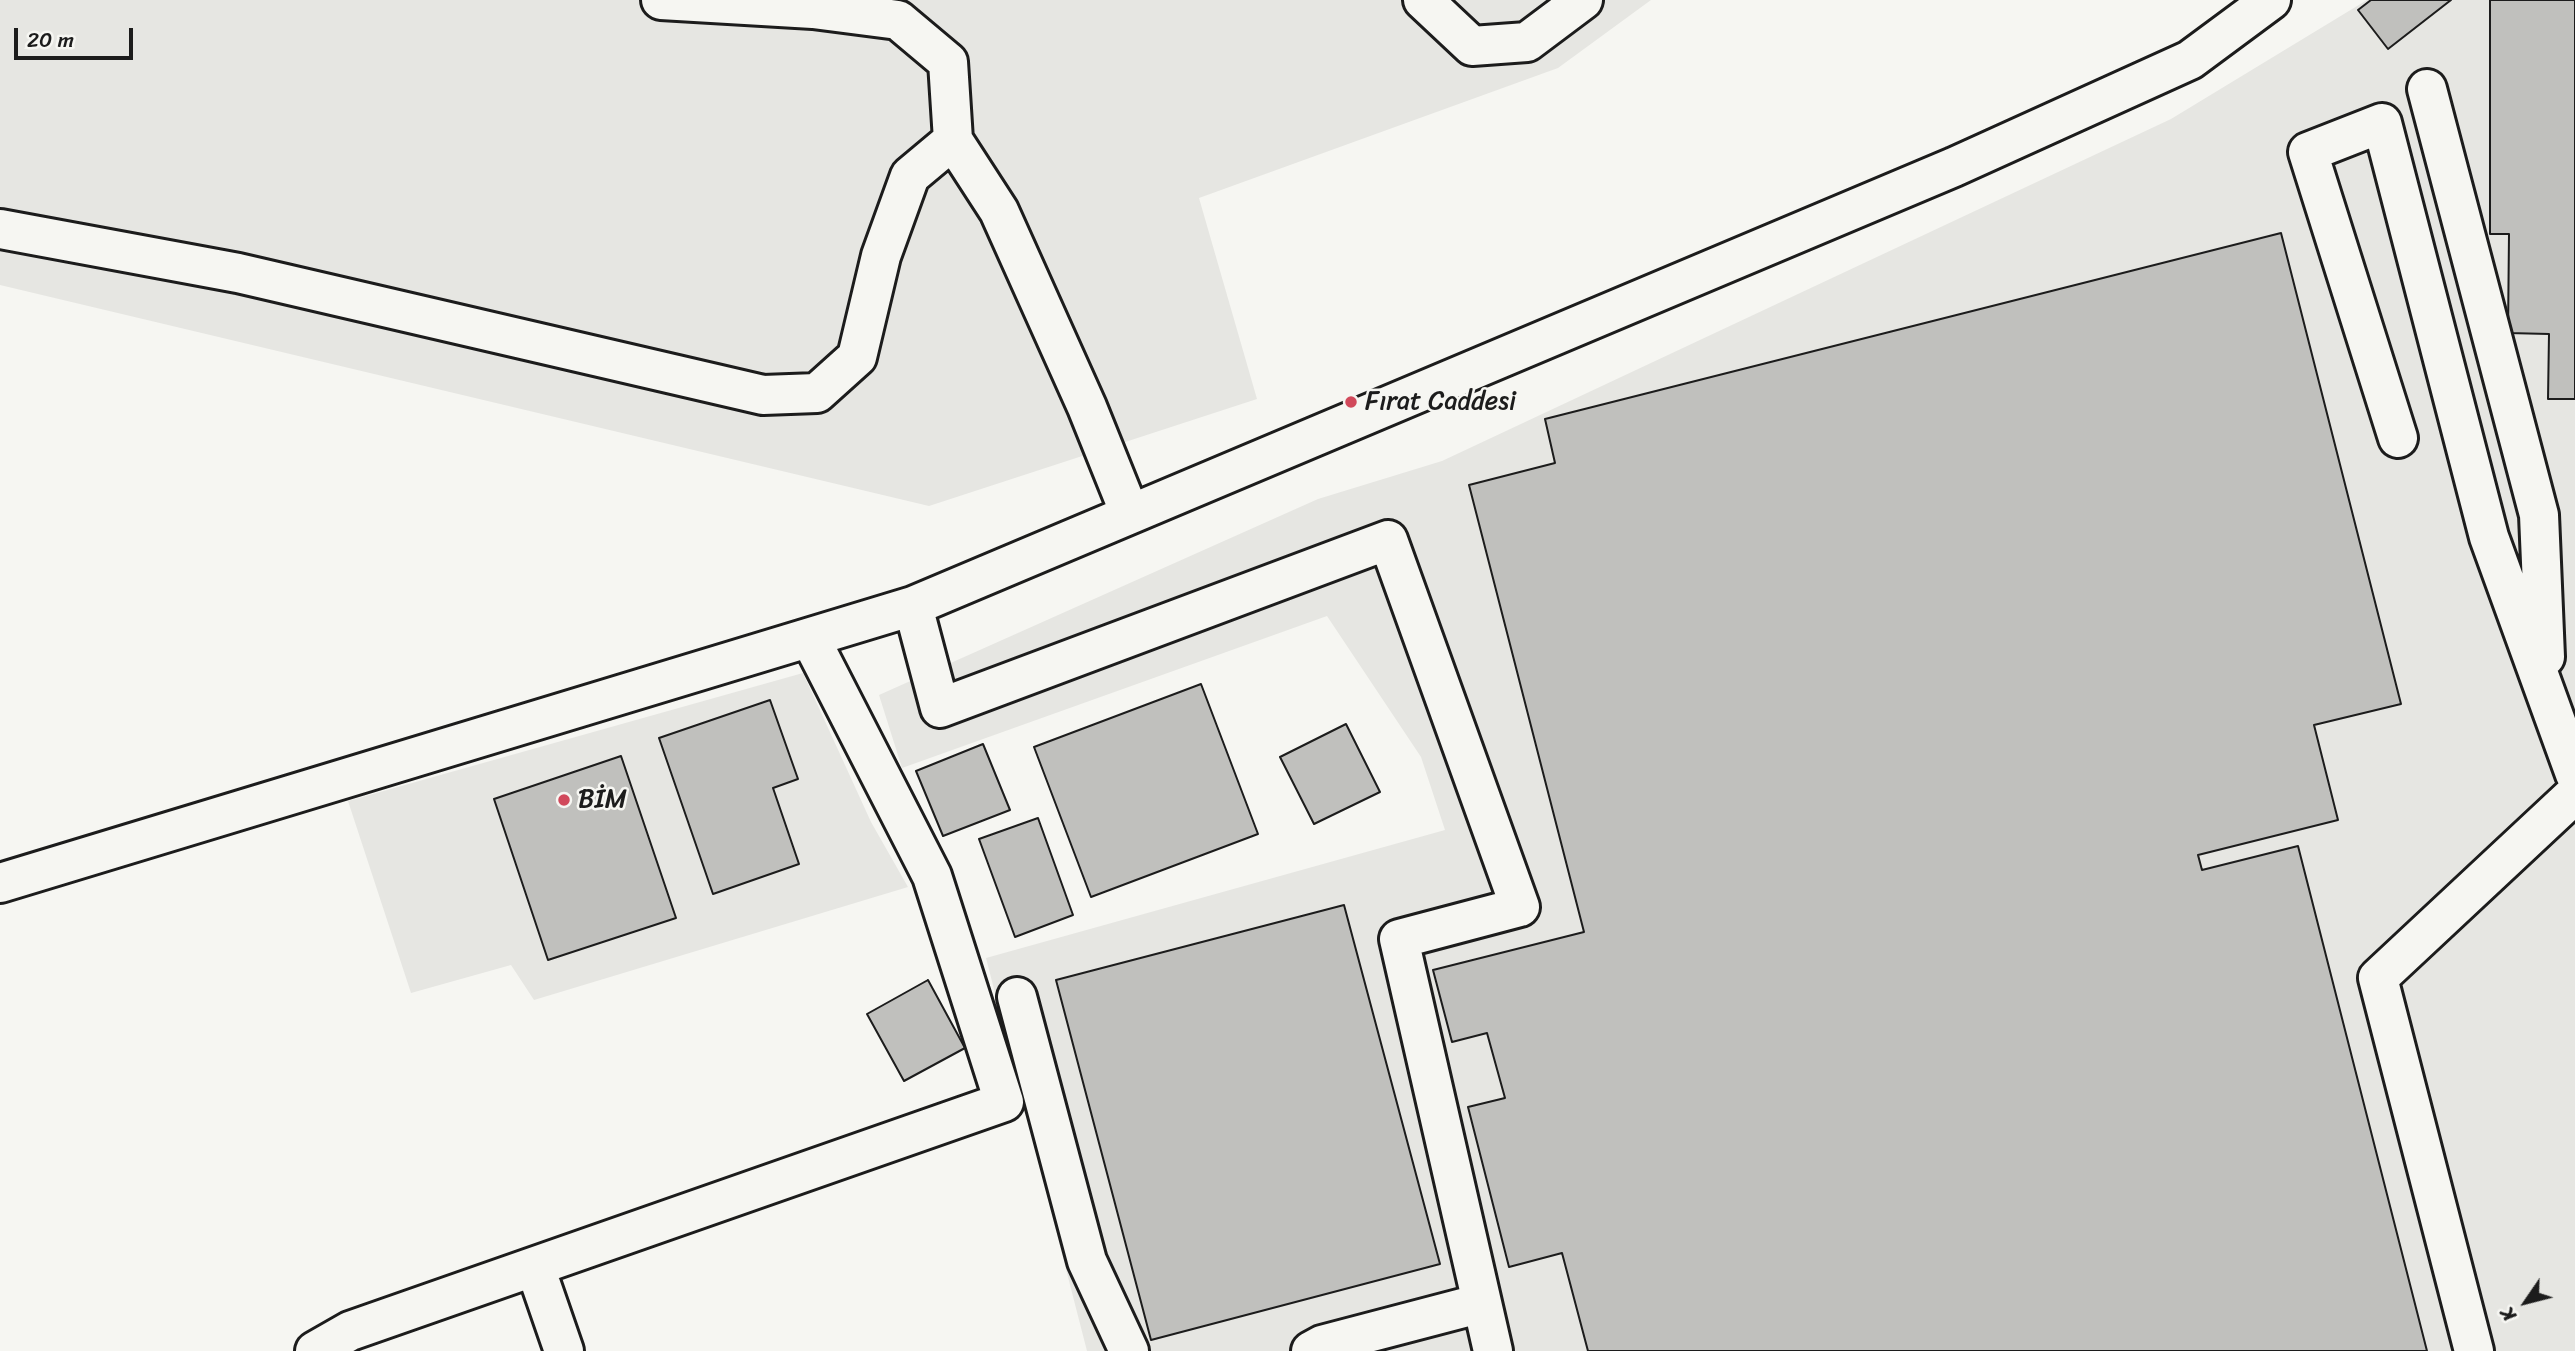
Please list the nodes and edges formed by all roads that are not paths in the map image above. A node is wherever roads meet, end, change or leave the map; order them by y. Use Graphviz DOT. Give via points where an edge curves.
graph roads {
  1 [pos="661,0"];
  2 [pos="1423,0"];
  3 [pos="1583,0"];
  4 [pos="2271,0"];
  5 [pos="2427,89"];
  6 [pos="954,140"];
  7 [pos="0,229"];
  8 [pos="2398,438"];
  9 [pos="1130,514"];
  10 [pos="913,606"];
  11 [pos="810,638"];
  12 [pos="2546,694"];
  13 [pos="2575,774"];
  14 [pos="2575,794"];
  15 [pos="0,883"];
  16 [pos="1017,996"];
  17 [pos="535,1267"];
  18 [pos="1482,1303"];
  19 [pos="315,1351"];
  20 [pos="564,1351"];
  21 [pos="1129,1351"];
  22 [pos="1311,1351"];
  23 [pos="1493,1351"];
  24 [pos="2474,1351"];
  1 -- 6 [label="street" via="813,9 898,20 948,62"];
  2 -- 3 [label="street" via="1472,46 1527,42"];
  4 -- 9 [label="street" via="2190,60 1954,167"];
  5 -- 12 [label="street" via="2539,515"];
  6 -- 7 [label="street" via="910,176 881,256 857,358 817,393 763,395 238,274"];
  6 -- 9 [label="street" via="999,211"];
  8 -- 12 [label="street" via="2308,152 2382,123 2489,537"];
  9 -- 10 [label="street"];
  10 -- 11 [label="street"];
  10 -- 18 [label="street" via="940,708 1388,540 1520,907 1399,939"];
  11 -- 15 [label="street"];
  11 -- 17 [label="street" via="932,876 1004,1102"];
  12 -- 13 [label="street"];
  14 -- 24 [label="street" via="2378,978"];
  16 -- 21 [label="street" via="1087,1261"];
  17 -- 19 [label="street" via="350,1331"];
  17 -- 20 [label="street"];
  18 -- 22 [label="street"];
  18 -- 23 [label="street"];
}
